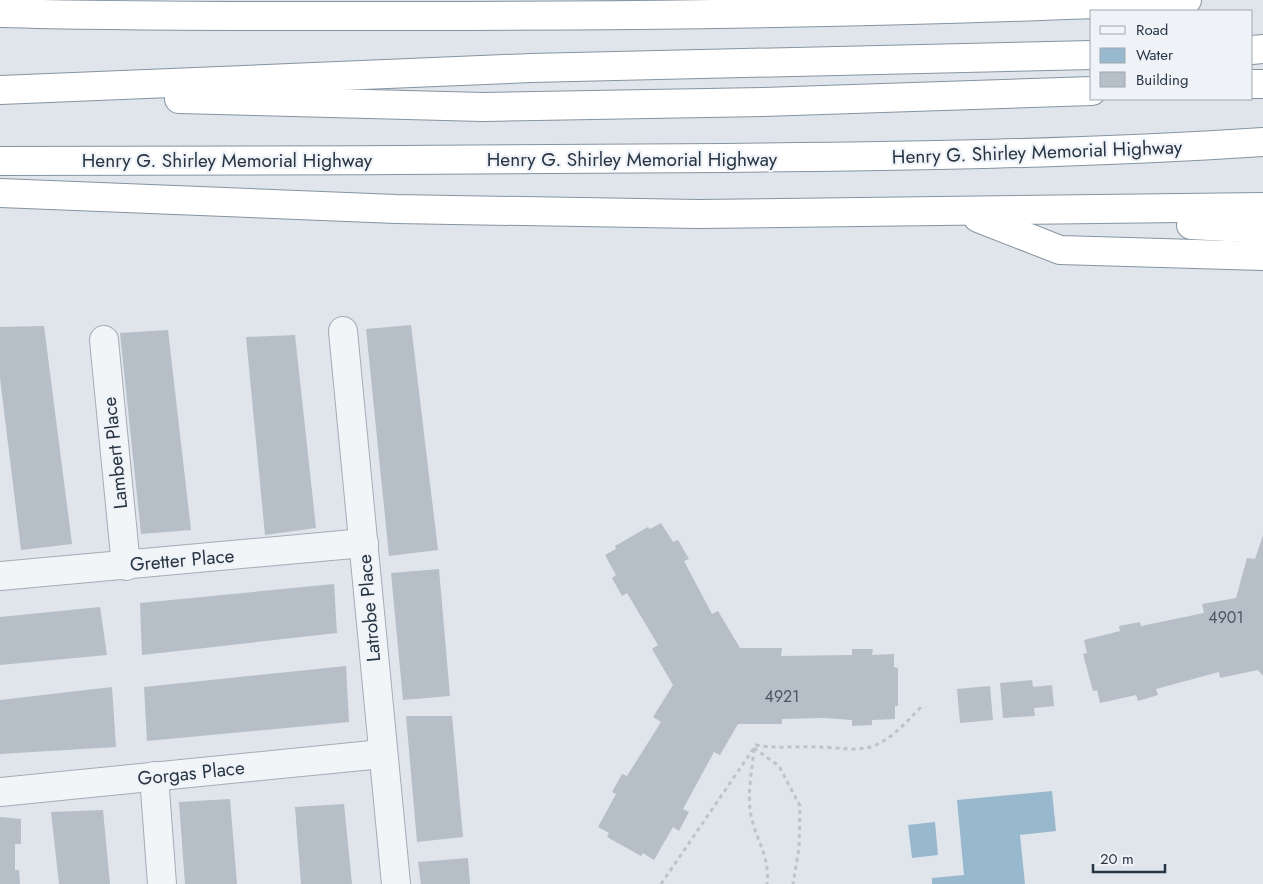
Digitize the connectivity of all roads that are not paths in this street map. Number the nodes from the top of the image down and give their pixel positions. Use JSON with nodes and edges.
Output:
{"nodes":[{"id":1,"x":144,"y":0,"type":"edge"},
{"id":2,"x":1187,"y":0,"type":"edge"},
{"id":3,"x":0,"y":13,"type":"edge"},
{"id":4,"x":97,"y":16,"type":"junction"},
{"id":5,"x":1090,"y":55,"type":"edge"},
{"id":6,"x":0,"y":91,"type":"edge"},
{"id":7,"x":1090,"y":91,"type":"edge"},
{"id":8,"x":1263,"y":142,"type":"edge"},
{"id":9,"x":0,"y":161,"type":"edge"},
{"id":10,"x":0,"y":193,"type":"edge"},
{"id":11,"x":1263,"y":207,"type":"edge"},
{"id":12,"x":965,"y":212,"type":"junction"},
{"id":13,"x":1263,"y":229,"type":"edge"},
{"id":14,"x":1263,"y":256,"type":"edge"},
{"id":15,"x":344,"y":331,"type":"dead end"},
{"id":16,"x":104,"y":340,"type":"dead end"},
{"id":17,"x":364,"y":543,"type":"junction"},
{"id":18,"x":126,"y":566,"type":"junction"},
{"id":19,"x":0,"y":576,"type":"edge"},
{"id":20,"x":382,"y":754,"type":"junction"},
{"id":21,"x":154,"y":776,"type":"junction"},
{"id":22,"x":0,"y":792,"type":"edge"},
{"id":23,"x":162,"y":884,"type":"edge"},
{"id":24,"x":396,"y":884,"type":"edge"}],
"edges":[{"from":1,"to":4,"type":"highway"},
{"from":2,"to":4,"type":"highway"},
{"from":3,"to":4,"type":"highway"},
{"from":5,"to":6,"type":"highway"},
{"from":6,"to":7,"type":"highway"},
{"from":8,"to":9,"type":"highway","name":"Henry G. Shirley Memorial Highway"},
{"from":10,"to":12,"type":"highway"},
{"from":11,"to":12,"type":"highway"},
{"from":12,"to":13,"type":"highway"},
{"from":12,"to":14,"type":"highway"},
{"from":15,"to":17,"type":"street","name":"Latrobe Place"},
{"from":16,"to":18,"type":"street","name":"Lambert Place"},
{"from":17,"to":18,"type":"street","name":"Gretter Place"},
{"from":17,"to":20,"type":"street","name":"Latrobe Place"},
{"from":18,"to":19,"type":"street","name":"Gretter Place"},
{"from":20,"to":21,"type":"street","name":"Gorgas Place"},
{"from":20,"to":24,"type":"street","name":"Latrobe Place"},
{"from":21,"to":22,"type":"street","name":"Gorgas Place"},
{"from":21,"to":23,"type":"street"}]}
